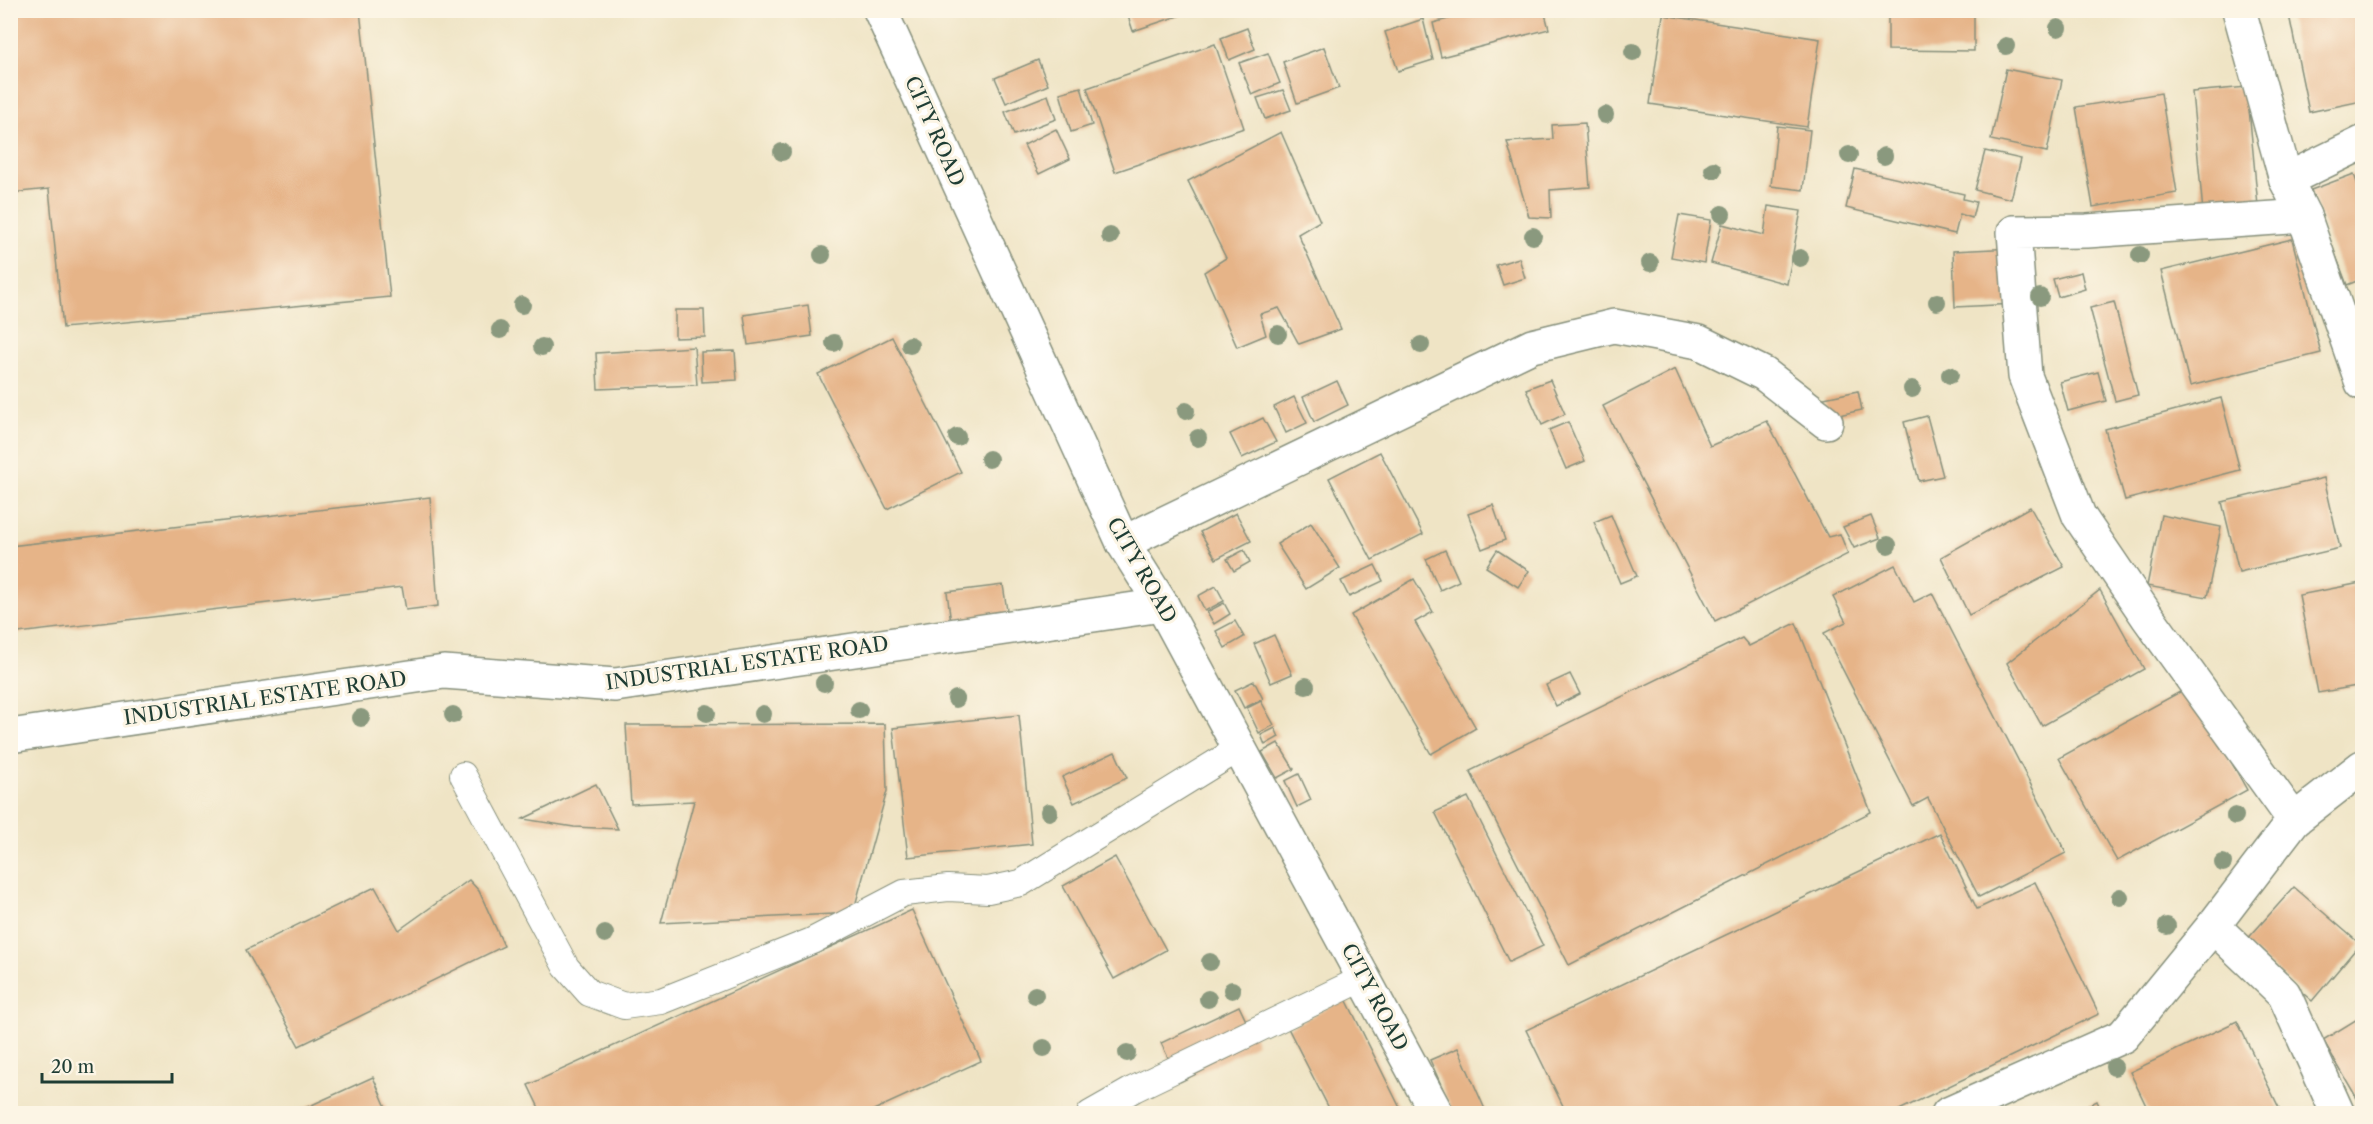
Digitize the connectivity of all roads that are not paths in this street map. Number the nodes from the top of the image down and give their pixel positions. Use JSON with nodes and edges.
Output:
{"nodes":[{"id":1,"x":880,"y":10,"type":"edge"},
{"id":2,"x":2239,"y":10,"type":"edge"},
{"id":3,"x":2362,"y":143,"type":"edge"},
{"id":4,"x":2286,"y":180,"type":"junction"},
{"id":5,"x":2304,"y":216,"type":"junction"},
{"id":6,"x":2362,"y":383,"type":"edge"},
{"id":7,"x":1826,"y":422,"type":"dead end"},
{"id":8,"x":1123,"y":543,"type":"junction"},
{"id":9,"x":1162,"y":605,"type":"junction"},
{"id":10,"x":10,"y":736,"type":"edge"},
{"id":11,"x":1240,"y":748,"type":"junction"},
{"id":12,"x":2362,"y":767,"type":"edge"},
{"id":13,"x":463,"y":775,"type":"dead end"},
{"id":14,"x":2294,"y":820,"type":"junction"},
{"id":15,"x":2213,"y":926,"type":"junction"},
{"id":16,"x":1364,"y":978,"type":"junction"},
{"id":17,"x":1090,"y":1113,"type":"edge"},
{"id":18,"x":1437,"y":1113,"type":"edge"},
{"id":19,"x":1948,"y":1113,"type":"edge"},
{"id":20,"x":2338,"y":1113,"type":"edge"}],
"edges":[{"from":1,"to":8,"type":"street","name":"CITY ROAD"},
{"from":2,"to":4,"type":"street"},
{"from":3,"to":4,"type":"street"},
{"from":4,"to":5,"type":"street"},
{"from":5,"to":6,"type":"street"},
{"from":5,"to":14,"type":"street"},
{"from":7,"to":8,"type":"street"},
{"from":8,"to":9,"type":"street","name":"CITY ROAD"},
{"from":9,"to":10,"type":"street","name":"INDUSTRIAL ESTATE ROAD"},
{"from":9,"to":11,"type":"street","name":"CITY ROAD"},
{"from":11,"to":13,"type":"lane"},
{"from":11,"to":16,"type":"street","name":"CITY ROAD"},
{"from":12,"to":14,"type":"street"},
{"from":14,"to":15,"type":"street"},
{"from":15,"to":19,"type":"street"},
{"from":15,"to":20,"type":"street"},
{"from":16,"to":17,"type":"lane"},
{"from":16,"to":18,"type":"street","name":"CITY ROAD"}]}
